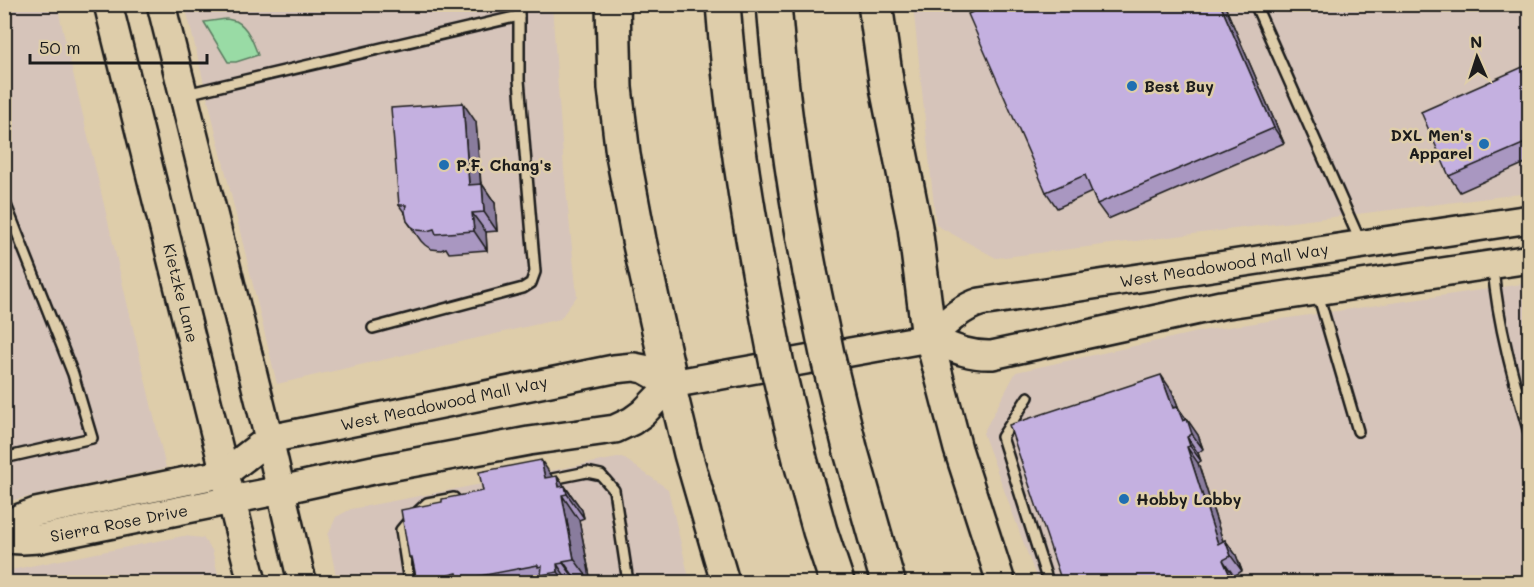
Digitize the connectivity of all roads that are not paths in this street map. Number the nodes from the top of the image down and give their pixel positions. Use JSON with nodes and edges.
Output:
{"nodes":[{"id":1,"x":108,"y":4,"type":"edge"},
{"id":2,"x":161,"y":4,"type":"edge"},
{"id":3,"x":519,"y":4,"type":"edge"},
{"id":4,"x":613,"y":4,"type":"edge"},
{"id":5,"x":723,"y":4,"type":"edge"},
{"id":6,"x":774,"y":4,"type":"edge"},
{"id":7,"x":875,"y":4,"type":"edge"},
{"id":8,"x":1255,"y":4,"type":"edge"},
{"id":9,"x":1527,"y":4,"type":"edge"},
{"id":10,"x":1530,"y":9,"type":"edge"},
{"id":11,"x":519,"y":16,"type":"junction"},
{"id":12,"x":184,"y":95,"type":"junction"},
{"id":13,"x":4,"y":200,"type":"edge"},
{"id":14,"x":1530,"y":219,"type":"edge"},
{"id":15,"x":1361,"y":244,"type":"junction"},
{"id":16,"x":1530,"y":260,"type":"edge"},
{"id":17,"x":1492,"y":265,"type":"junction"},
{"id":18,"x":1317,"y":291,"type":"junction"},
{"id":19,"x":373,"y":328,"type":"dead end"},
{"id":20,"x":929,"y":338,"type":"junction"},
{"id":21,"x":671,"y":384,"type":"junction"},
{"id":22,"x":1028,"y":397,"type":"dead end"},
{"id":23,"x":1358,"y":431,"type":"dead end"},
{"id":24,"x":1530,"y":436,"type":"edge"},
{"id":25,"x":269,"y":439,"type":"junction"},
{"id":26,"x":4,"y":458,"type":"edge"},
{"id":27,"x":225,"y":472,"type":"junction"},
{"id":28,"x":541,"y":481,"type":"edge"},
{"id":29,"x":281,"y":490,"type":"junction"},
{"id":30,"x":461,"y":497,"type":"edge"},
{"id":31,"x":232,"y":500,"type":"junction"},
{"id":32,"x":4,"y":528,"type":"edge"},
{"id":33,"x":4,"y":539,"type":"edge"},
{"id":34,"x":252,"y":582,"type":"edge"},
{"id":35,"x":302,"y":582,"type":"edge"},
{"id":36,"x":409,"y":582,"type":"edge"},
{"id":37,"x":628,"y":582,"type":"edge"},
{"id":38,"x":725,"y":582,"type":"edge"},
{"id":39,"x":837,"y":582,"type":"edge"},
{"id":40,"x":888,"y":582,"type":"edge"},
{"id":41,"x":1001,"y":582,"type":"edge"},
{"id":42,"x":1048,"y":582,"type":"edge"}],
"edges":[{"from":1,"to":27,"type":"main road","name":"Kietzke Lane"},
{"from":2,"to":12,"type":"main road"},
{"from":3,"to":11,"type":"lane"},
{"from":4,"to":21,"type":"highway"},
{"from":5,"to":39,"type":"highway","bridge":true},
{"from":6,"to":40,"type":"highway","bridge":true},
{"from":7,"to":20,"type":"highway"},
{"from":8,"to":15,"type":"lane"},
{"from":9,"to":10,"type":"lane"},
{"from":11,"to":12,"type":"lane"},
{"from":11,"to":19,"type":"lane"},
{"from":12,"to":25,"type":"main road"},
{"from":13,"to":26,"type":"lane"},
{"from":14,"to":15,"type":"main road","name":"West Meadowood Mall Way"},
{"from":15,"to":20,"type":"main road","name":"West Meadowood Mall Way"},
{"from":16,"to":17,"type":"main road"},
{"from":17,"to":18,"type":"main road"},
{"from":17,"to":24,"type":"lane"},
{"from":18,"to":20,"type":"main road"},
{"from":18,"to":23,"type":"lane"},
{"from":20,"to":21,"type":"main road"},
{"from":20,"to":41,"type":"main road"},
{"from":21,"to":25,"type":"main road","name":"West Meadowood Mall Way"},
{"from":21,"to":29,"type":"main road"},
{"from":21,"to":38,"type":"main road"},
{"from":22,"to":42,"type":"lane"},
{"from":25,"to":27,"type":"main road","name":"West Meadowood Mall Way"},
{"from":25,"to":29,"type":"main road"},
{"from":27,"to":31,"type":"main road","name":"Kietzke Lane"},
{"from":27,"to":32,"type":"main road","name":"Sierra Rose Drive"},
{"from":28,"to":37,"type":"lane"},
{"from":29,"to":31,"type":"main road"},
{"from":29,"to":35,"type":"main road"},
{"from":30,"to":36,"type":"lane"},
{"from":31,"to":33,"type":"main road","name":"Sierra Rose Drive"},
{"from":31,"to":34,"type":"main road","name":"Kietzke Lane"}]}
